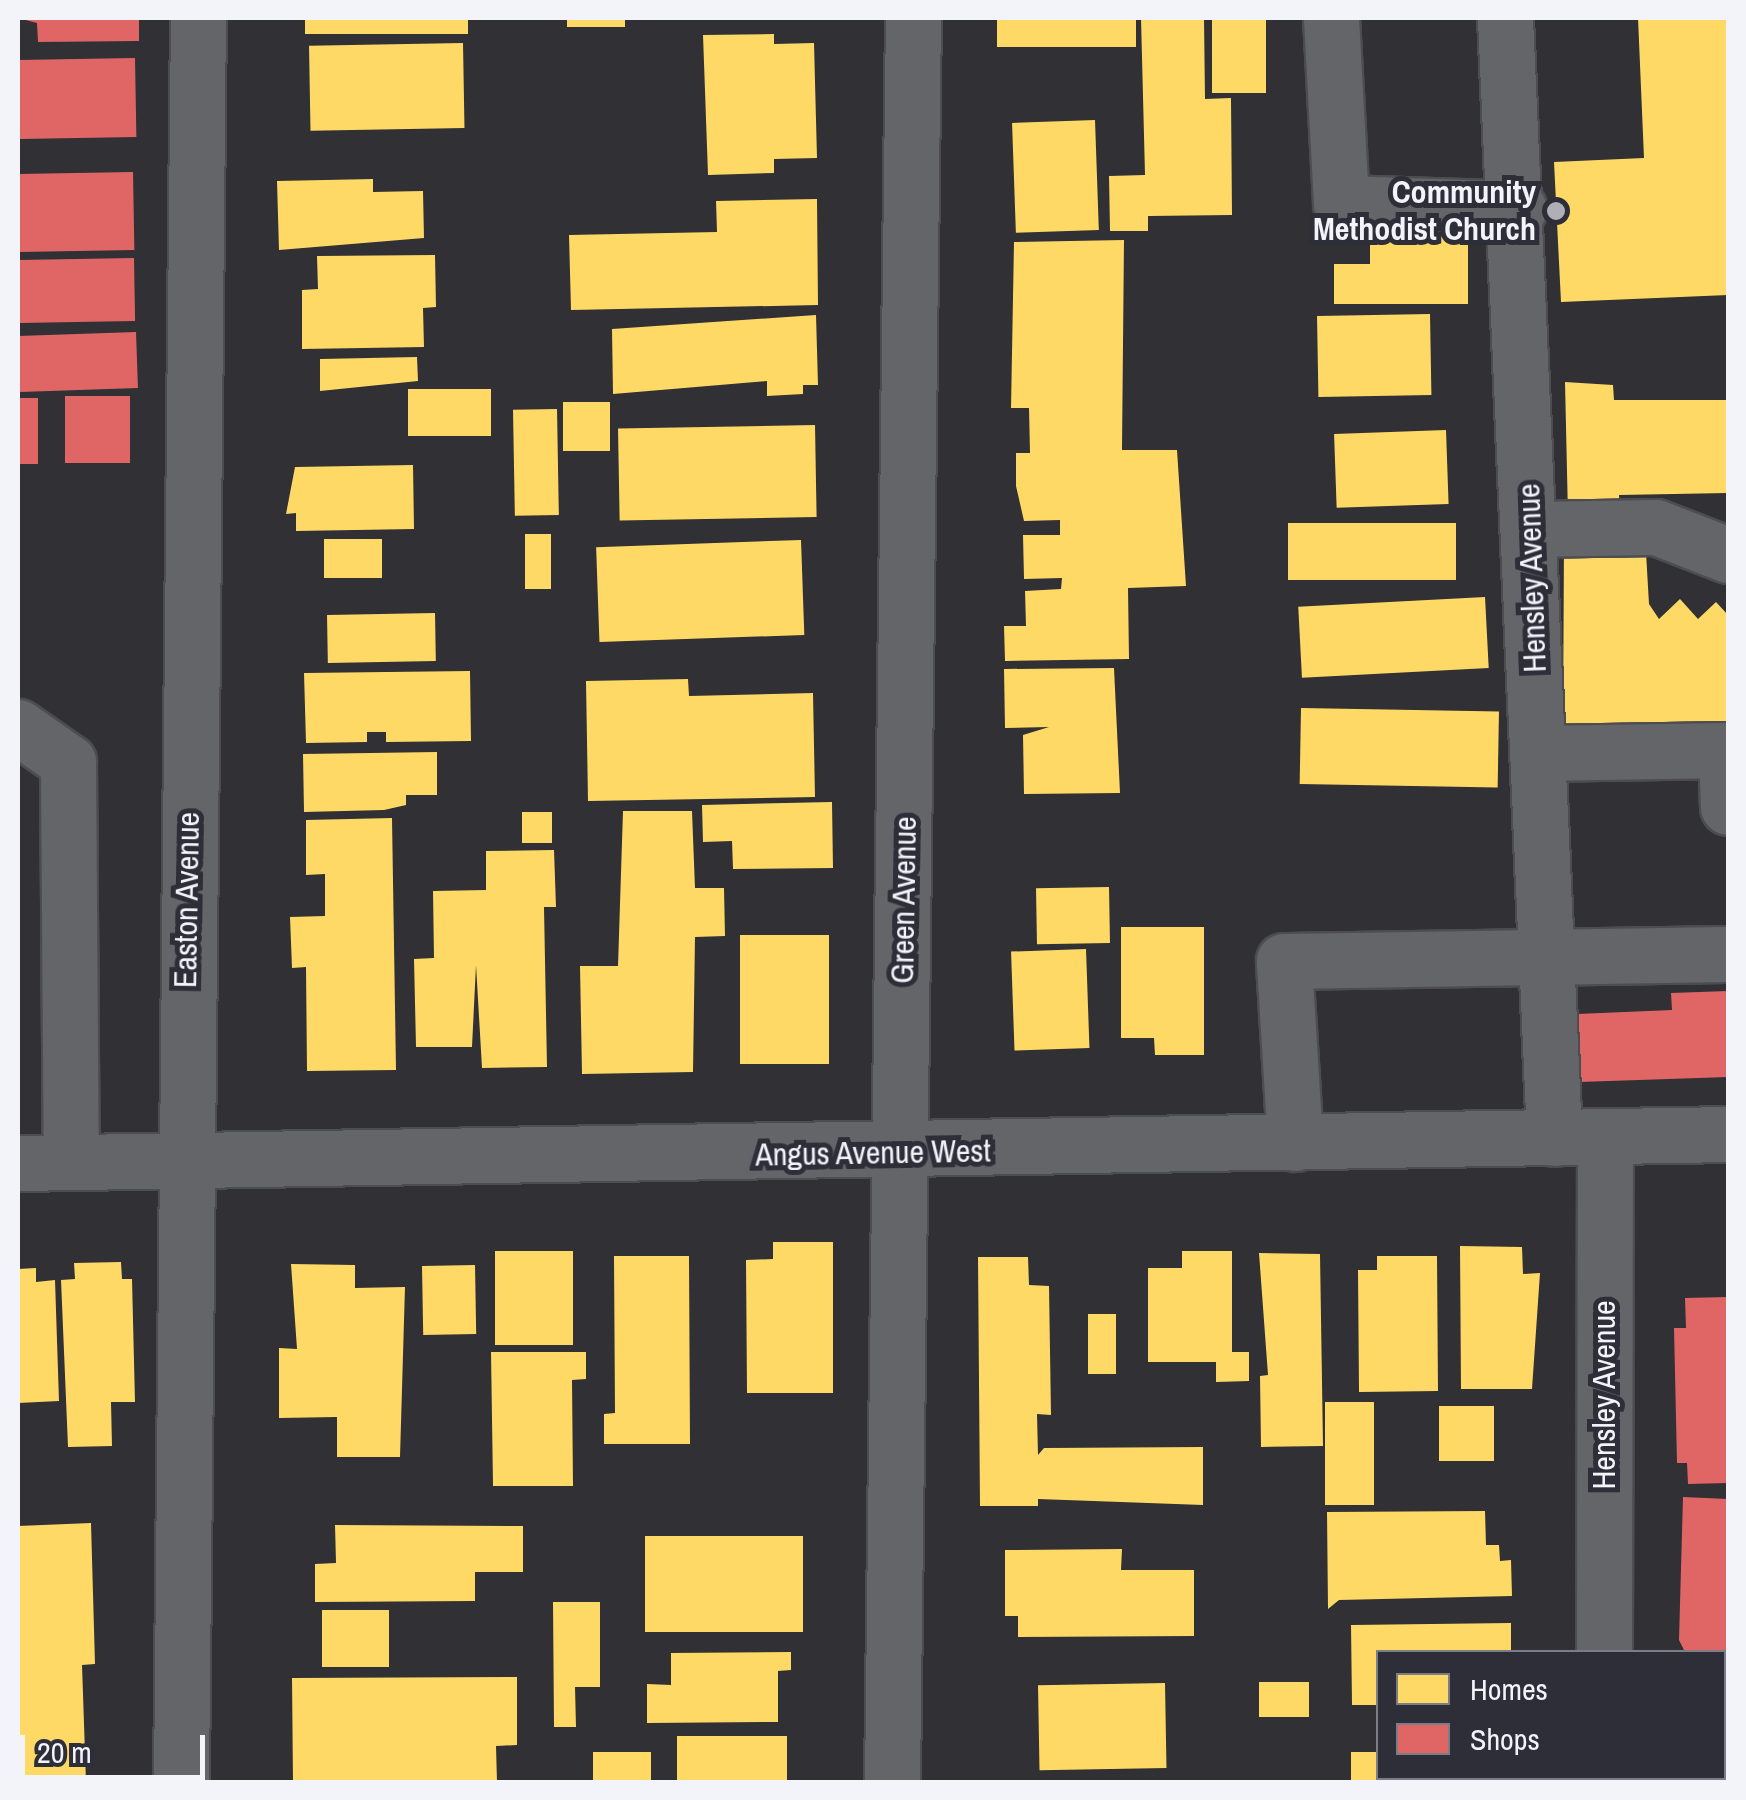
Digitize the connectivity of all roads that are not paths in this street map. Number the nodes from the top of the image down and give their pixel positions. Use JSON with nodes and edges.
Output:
{"nodes":[{"id":1,"x":198,"y":18,"type":"edge"},
{"id":2,"x":913,"y":18,"type":"edge"},
{"id":3,"x":1331,"y":18,"type":"edge"},
{"id":4,"x":1505,"y":18,"type":"edge"},
{"id":5,"x":1519,"y":209,"type":"junction"},
{"id":6,"x":1530,"y":529,"type":"junction"},
{"id":7,"x":1728,"y":554,"type":"edge"},
{"id":8,"x":18,"y":727,"type":"edge"},
{"id":9,"x":1539,"y":754,"type":"junction"},
{"id":10,"x":1728,"y":807,"type":"edge"},
{"id":11,"x":1728,"y":954,"type":"edge"},
{"id":12,"x":1552,"y":955,"type":"junction"},
{"id":13,"x":1728,"y":1134,"type":"edge"},
{"id":14,"x":1579,"y":1137,"type":"junction"},
{"id":15,"x":1294,"y":1143,"type":"junction"},
{"id":16,"x":901,"y":1153,"type":"junction"},
{"id":17,"x":184,"y":1160,"type":"junction"},
{"id":18,"x":72,"y":1162,"type":"junction"},
{"id":19,"x":18,"y":1163,"type":"edge"},
{"id":20,"x":1604,"y":1650,"type":"edge"},
{"id":21,"x":181,"y":1782,"type":"edge"},
{"id":22,"x":892,"y":1782,"type":"edge"}],
"edges":[{"from":1,"to":17,"type":"street","name":"Easton Avenue"},
{"from":2,"to":16,"type":"street","name":"Green Avenue"},
{"from":3,"to":5,"type":"street"},
{"from":4,"to":5,"type":"street","name":"Hensley Avenue"},
{"from":5,"to":6,"type":"street","name":"Hensley Avenue"},
{"from":6,"to":7,"type":"street"},
{"from":6,"to":9,"type":"street","name":"Hensley Avenue"},
{"from":8,"to":18,"type":"street"},
{"from":9,"to":10,"type":"street"},
{"from":9,"to":12,"type":"street","name":"Hensley Avenue"},
{"from":11,"to":12,"type":"street"},
{"from":12,"to":14,"type":"street","name":"Hensley Avenue"},
{"from":12,"to":15,"type":"street"},
{"from":13,"to":14,"type":"street","name":"Angus Avenue West"},
{"from":14,"to":15,"type":"street","name":"Angus Avenue West"},
{"from":14,"to":20,"type":"street","name":"Hensley Avenue"},
{"from":15,"to":16,"type":"street","name":"Angus Avenue West"},
{"from":16,"to":17,"type":"street","name":"Angus Avenue West"},
{"from":16,"to":22,"type":"street","name":"Green Avenue"},
{"from":17,"to":18,"type":"street","name":"Angus Avenue West"},
{"from":17,"to":21,"type":"street","name":"Easton Avenue"},
{"from":18,"to":19,"type":"street","name":"Angus Avenue West"}]}
